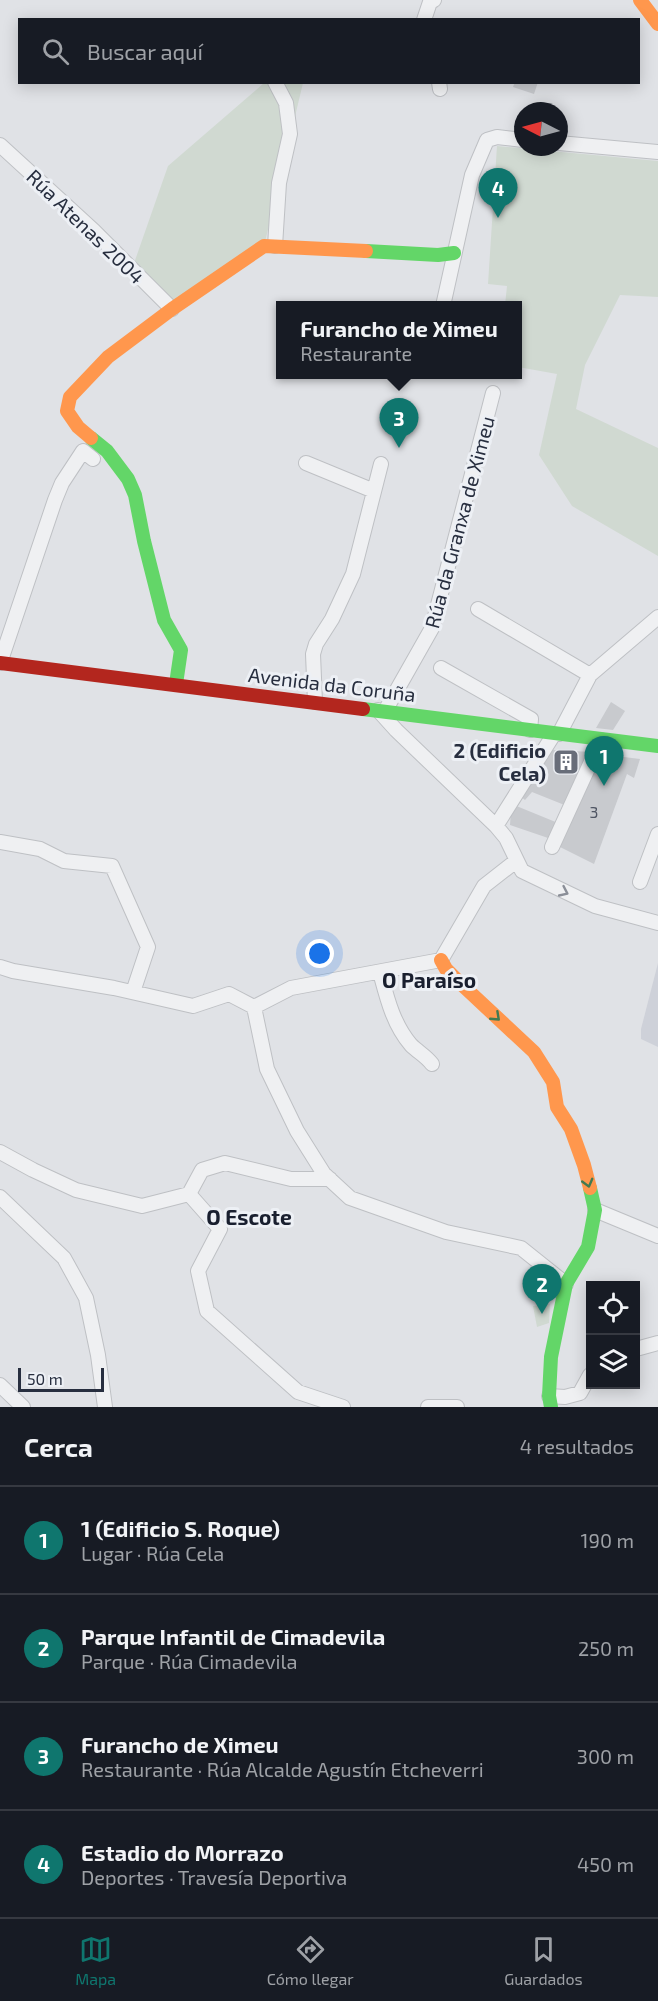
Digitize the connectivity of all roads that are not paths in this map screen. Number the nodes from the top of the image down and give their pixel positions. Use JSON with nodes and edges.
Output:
{"nodes":[{"id":1,"x":434,"y":0,"type":"edge"},
{"id":2,"x":640,"y":0,"type":"edge"},
{"id":3,"x":425,"y":18,"type":"edge"},
{"id":4,"x":658,"y":24,"type":"edge"},
{"id":5,"x":276,"y":84,"type":"edge"},
{"id":6,"x":514,"y":139,"type":"edge"},
{"id":7,"x":568,"y":144,"type":"edge"},
{"id":8,"x":0,"y":145,"type":"edge"},
{"id":9,"x":658,"y":152,"type":"edge"},
{"id":10,"x":275,"y":246,"type":"junction"},
{"id":11,"x":454,"y":253,"type":"junction"},
{"id":12,"x":444,"y":301,"type":"edge"},
{"id":13,"x":172,"y":309,"type":"junction"},
{"id":14,"x":493,"y":393,"type":"dead end"},
{"id":15,"x":93,"y":459,"type":"dead end"},
{"id":16,"x":306,"y":463,"type":"dead end"},
{"id":17,"x":381,"y":464,"type":"dead end"},
{"id":18,"x":374,"y":490,"type":"junction"},
{"id":19,"x":478,"y":609,"type":"dead end"},
{"id":20,"x":658,"y":617,"type":"edge"},
{"id":21,"x":0,"y":663,"type":"edge"},
{"id":22,"x":441,"y":668,"type":"dead end"},
{"id":23,"x":590,"y":675,"type":"junction"},
{"id":24,"x":176,"y":684,"type":"junction"},
{"id":25,"x":315,"y":702,"type":"junction"},
{"id":26,"x":381,"y":710,"type":"junction"},
{"id":27,"x":530,"y":730,"type":"junction"},
{"id":28,"x":556,"y":734,"type":"junction"},
{"id":29,"x":601,"y":740,"type":"junction"},
{"id":30,"x":658,"y":746,"type":"edge"},
{"id":31,"x":496,"y":826,"type":"junction"},
{"id":32,"x":658,"y":834,"type":"edge"},
{"id":33,"x":0,"y":843,"type":"edge"},
{"id":34,"x":552,"y":847,"type":"dead end"},
{"id":35,"x":516,"y":861,"type":"junction"},
{"id":36,"x":640,"y":882,"type":"dead end"},
{"id":37,"x":658,"y":923,"type":"edge"},
{"id":38,"x":441,"y":960,"type":"junction"},
{"id":39,"x":0,"y":967,"type":"edge"},
{"id":40,"x":380,"y":972,"type":"junction"},
{"id":41,"x":133,"y":992,"type":"junction"},
{"id":42,"x":254,"y":1007,"type":"junction"},
{"id":43,"x":432,"y":1064,"type":"dead end"},
{"id":44,"x":0,"y":1152,"type":"edge"},
{"id":45,"x":330,"y":1179,"type":"junction"},
{"id":46,"x":189,"y":1194,"type":"junction"},
{"id":47,"x":0,"y":1197,"type":"edge"},
{"id":48,"x":595,"y":1209,"type":"junction"},
{"id":49,"x":658,"y":1236,"type":"edge"},
{"id":50,"x":566,"y":1284,"type":"junction"},
{"id":51,"x":658,"y":1343,"type":"edge"},
{"id":52,"x":640,"y":1348,"type":"edge"},
{"id":53,"x":586,"y":1382,"type":"edge"},
{"id":54,"x":0,"y":1385,"type":"edge"},
{"id":55,"x":550,"y":1401,"type":"edge"},
{"id":56,"x":23,"y":1407,"type":"edge"},
{"id":57,"x":105,"y":1407,"type":"edge"},
{"id":58,"x":343,"y":1407,"type":"edge"},
{"id":59,"x":428,"y":1407,"type":"edge"},
{"id":60,"x":457,"y":1407,"type":"edge"}],
"edges":[{"from":1,"to":3,"type":"street"},
{"from":2,"to":4,"type":"street"},
{"from":5,"to":10,"type":"street"},
{"from":6,"to":11,"type":"street"},
{"from":7,"to":9,"type":"street"},
{"from":8,"to":13,"type":"street","name":"Rúa Atenas 2004"},
{"from":10,"to":11,"type":"street"},
{"from":10,"to":13,"type":"street"},
{"from":11,"to":12,"type":"street"},
{"from":13,"to":24,"type":"street"},
{"from":14,"to":26,"type":"street","name":"Rúa da Granxa de Ximeu"},
{"from":15,"to":21,"type":"street"},
{"from":16,"to":18,"type":"street"},
{"from":17,"to":18,"type":"street"},
{"from":18,"to":25,"type":"street"},
{"from":19,"to":23,"type":"street"},
{"from":20,"to":23,"type":"street"},
{"from":21,"to":24,"type":"street","name":"Avenida da Coruña"},
{"from":22,"to":27,"type":"street"},
{"from":23,"to":28,"type":"street"},
{"from":24,"to":25,"type":"street","name":"Avenida da Coruña"},
{"from":25,"to":26,"type":"street","name":"Avenida da Coruña"},
{"from":26,"to":27,"type":"street","name":"Avenida da Coruña"},
{"from":26,"to":31,"type":"street"},
{"from":27,"to":28,"type":"street","name":"Avenida da Coruña"},
{"from":28,"to":29,"type":"street","name":"Avenida da Coruña"},
{"from":28,"to":31,"type":"street"},
{"from":29,"to":30,"type":"street","name":"Avenida da Coruña"},
{"from":29,"to":34,"type":"street"},
{"from":31,"to":35,"type":"street"},
{"from":32,"to":36,"type":"street"},
{"from":33,"to":41,"type":"street"},
{"from":35,"to":37,"type":"street","one_way":true},
{"from":35,"to":38,"type":"street"},
{"from":38,"to":40,"type":"street"},
{"from":38,"to":48,"type":"street","one_way":true},
{"from":39,"to":41,"type":"street"},
{"from":40,"to":42,"type":"street"},
{"from":40,"to":43,"type":"street"},
{"from":41,"to":42,"type":"street"},
{"from":42,"to":45,"type":"street"},
{"from":44,"to":46,"type":"street"},
{"from":45,"to":46,"type":"street"},
{"from":45,"to":50,"type":"street"},
{"from":46,"to":58,"type":"street"},
{"from":47,"to":57,"type":"street"},
{"from":48,"to":49,"type":"street"},
{"from":48,"to":50,"type":"street"},
{"from":50,"to":55,"type":"street"},
{"from":51,"to":52,"type":"street"},
{"from":53,"to":55,"type":"street"},
{"from":54,"to":56,"type":"street"},
{"from":59,"to":60,"type":"street"}]}
